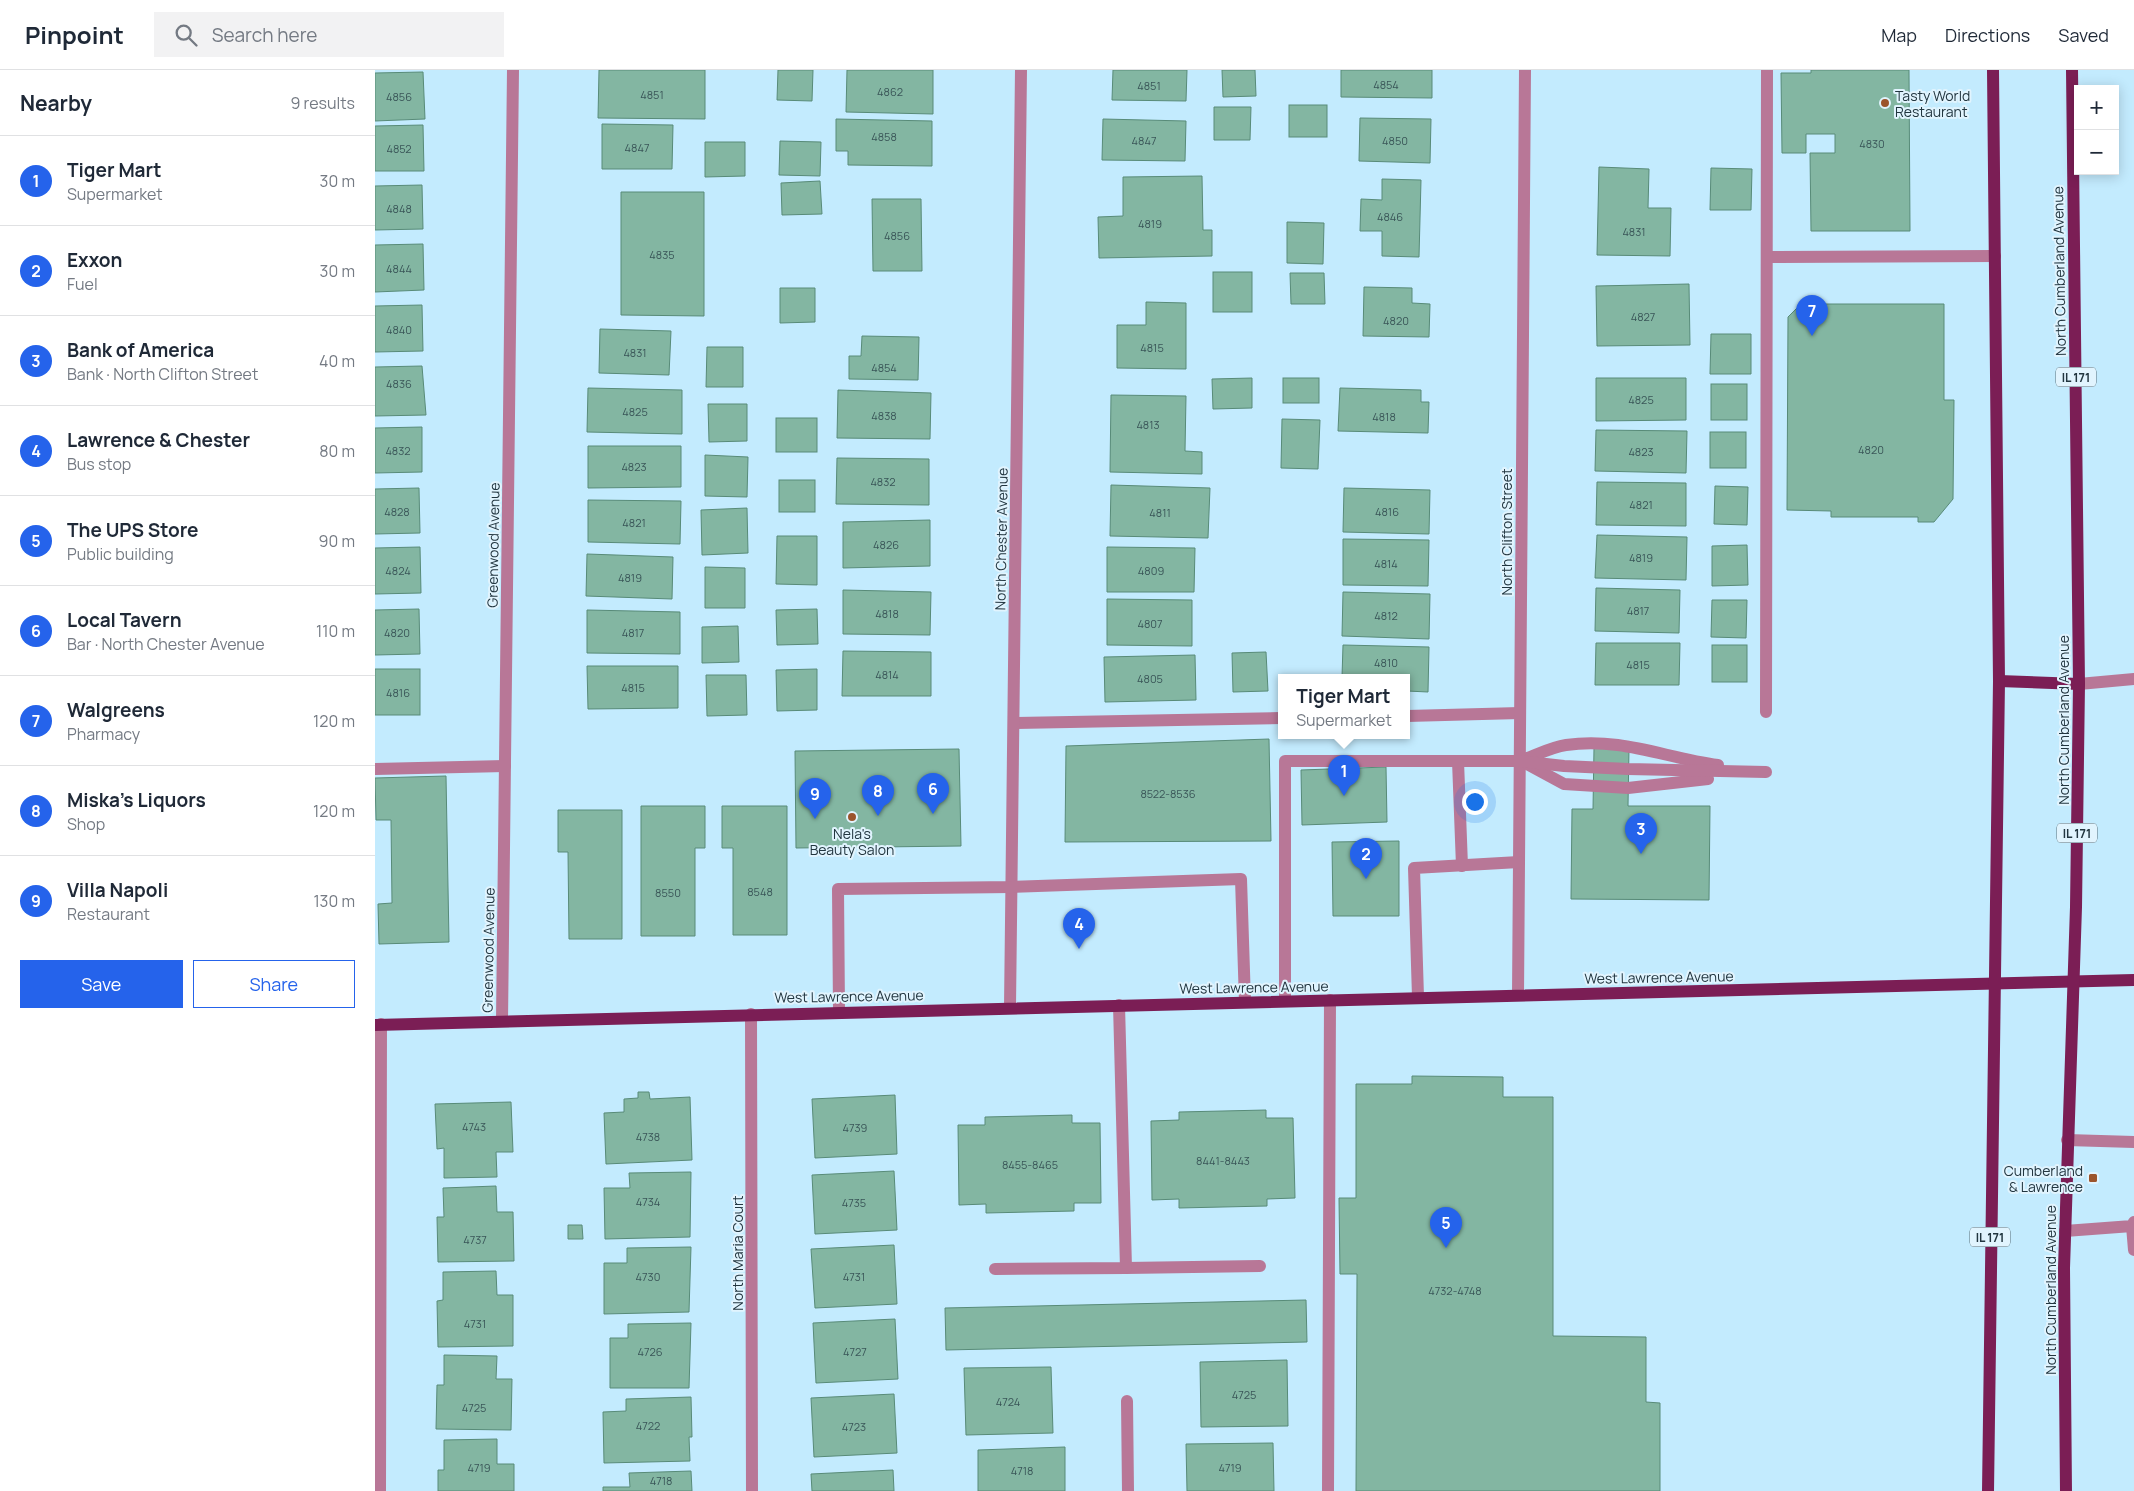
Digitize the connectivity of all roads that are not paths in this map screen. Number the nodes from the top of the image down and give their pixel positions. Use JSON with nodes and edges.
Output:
{"nodes":[{"id":1,"x":513,"y":70,"type":"edge"},
{"id":2,"x":1021,"y":70,"type":"edge"},
{"id":3,"x":1525,"y":70,"type":"edge"},
{"id":4,"x":1767,"y":70,"type":"edge"},
{"id":5,"x":1993,"y":70,"type":"edge"},
{"id":6,"x":2072,"y":70,"type":"edge"},
{"id":7,"x":1995,"y":256,"type":"junction"},
{"id":8,"x":1767,"y":257,"type":"junction"},
{"id":9,"x":2134,"y":680,"type":"edge"},
{"id":10,"x":1999,"y":681,"type":"junction"},
{"id":11,"x":2079,"y":684,"type":"junction"},
{"id":12,"x":1765,"y":712,"type":"dead end"},
{"id":13,"x":1520,"y":713,"type":"junction"},
{"id":14,"x":1410,"y":716,"type":"edge"},
{"id":15,"x":1278,"y":718,"type":"edge"},
{"id":16,"x":1013,"y":723,"type":"junction"},
{"id":17,"x":1458,"y":761,"type":"junction"},
{"id":18,"x":1520,"y":761,"type":"junction"},
{"id":19,"x":505,"y":766,"type":"junction"},
{"id":20,"x":375,"y":768,"type":"edge"},
{"id":21,"x":1766,"y":772,"type":"junction"},
{"id":22,"x":1519,"y":862,"type":"junction"},
{"id":23,"x":1462,"y":866,"type":"junction"},
{"id":24,"x":1012,"y":887,"type":"junction"},
{"id":25,"x":2134,"y":980,"type":"edge"},
{"id":26,"x":2072,"y":982,"type":"junction"},
{"id":27,"x":1996,"y":984,"type":"junction"},
{"id":28,"x":1518,"y":995,"type":"junction"},
{"id":29,"x":1417,"y":997,"type":"junction"},
{"id":30,"x":1330,"y":1000,"type":"junction"},
{"id":31,"x":1285,"y":1001,"type":"junction"},
{"id":32,"x":1245,"y":1002,"type":"junction"},
{"id":33,"x":1119,"y":1005,"type":"junction"},
{"id":34,"x":1010,"y":1007,"type":"junction"},
{"id":35,"x":839,"y":1012,"type":"junction"},
{"id":36,"x":751,"y":1014,"type":"junction"},
{"id":37,"x":502,"y":1021,"type":"junction"},
{"id":38,"x":378,"y":1024,"type":"edge"},
{"id":39,"x":2067,"y":1140,"type":"junction"},
{"id":40,"x":2134,"y":1142,"type":"edge"},
{"id":41,"x":2133,"y":1224,"type":"edge"},
{"id":42,"x":2065,"y":1231,"type":"junction"},
{"id":43,"x":2134,"y":1250,"type":"edge"},
{"id":44,"x":1260,"y":1266,"type":"dead end"},
{"id":45,"x":1126,"y":1268,"type":"junction"},
{"id":46,"x":995,"y":1270,"type":"dead end"},
{"id":47,"x":1127,"y":1401,"type":"dead end"},
{"id":48,"x":380,"y":1491,"type":"edge"},
{"id":49,"x":752,"y":1491,"type":"edge"},
{"id":50,"x":1128,"y":1491,"type":"edge"},
{"id":51,"x":1328,"y":1491,"type":"edge"},
{"id":52,"x":1988,"y":1491,"type":"edge"},
{"id":53,"x":2066,"y":1491,"type":"edge"}],
"edges":[{"from":1,"to":19,"type":"street","name":"Greenwood Avenue"},
{"from":2,"to":16,"type":"street","name":"North Chester Avenue"},
{"from":3,"to":13,"type":"street","name":"North Clifton Street"},
{"from":4,"to":8,"type":"street"},
{"from":5,"to":7,"type":"main road","number":"IL 171"},
{"from":6,"to":11,"type":"main road","name":"North Cumberland Avenue","number":"IL 171"},
{"from":7,"to":8,"type":"street"},
{"from":7,"to":10,"type":"main road","number":"IL 171"},
{"from":8,"to":12,"type":"street"},
{"from":9,"to":11,"type":"street"},
{"from":10,"to":11,"type":"main road"},
{"from":10,"to":27,"type":"main road","number":"IL 171"},
{"from":11,"to":26,"type":"main road","name":"North Cumberland Avenue","number":"IL 171"},
{"from":13,"to":14,"type":"street"},
{"from":13,"to":18,"type":"street","name":"North Clifton Street"},
{"from":15,"to":16,"type":"street"},
{"from":16,"to":24,"type":"street","name":"North Chester Avenue"},
{"from":17,"to":18,"type":"street"},
{"from":17,"to":23,"type":"street"},
{"from":17,"to":31,"type":"street"},
{"from":18,"to":21,"type":"street"},
{"from":18,"to":21,"type":"street"},
{"from":18,"to":21,"type":"street"},
{"from":18,"to":22,"type":"street","name":"North Clifton Street"},
{"from":19,"to":20,"type":"street"},
{"from":19,"to":37,"type":"street","name":"Greenwood Avenue"},
{"from":22,"to":23,"type":"street"},
{"from":22,"to":28,"type":"street","name":"North Clifton Street"},
{"from":23,"to":29,"type":"street"},
{"from":24,"to":32,"type":"street"},
{"from":24,"to":34,"type":"street","name":"North Chester Avenue"},
{"from":24,"to":35,"type":"street"},
{"from":25,"to":26,"type":"main road","name":"West Lawrence Avenue"},
{"from":26,"to":27,"type":"main road","name":"West Lawrence Avenue"},
{"from":26,"to":39,"type":"main road","name":"North Cumberland Avenue","number":"IL 171"},
{"from":27,"to":28,"type":"main road","name":"West Lawrence Avenue"},
{"from":27,"to":52,"type":"main road","number":"IL 171"},
{"from":28,"to":29,"type":"main road","name":"West Lawrence Avenue"},
{"from":29,"to":30,"type":"main road","name":"West Lawrence Avenue"},
{"from":30,"to":31,"type":"main road","name":"West Lawrence Avenue"},
{"from":30,"to":51,"type":"street"},
{"from":31,"to":32,"type":"main road","name":"West Lawrence Avenue"},
{"from":32,"to":33,"type":"main road","name":"West Lawrence Avenue"},
{"from":33,"to":34,"type":"main road","name":"West Lawrence Avenue"},
{"from":33,"to":45,"type":"street"},
{"from":34,"to":35,"type":"main road","name":"West Lawrence Avenue"},
{"from":35,"to":36,"type":"main road","name":"West Lawrence Avenue"},
{"from":36,"to":37,"type":"main road","name":"West Lawrence Avenue"},
{"from":36,"to":49,"type":"street","name":"North Maria Court"},
{"from":37,"to":38,"type":"main road","name":"West Lawrence Avenue"},
{"from":38,"to":48,"type":"street"},
{"from":39,"to":40,"type":"street"},
{"from":39,"to":42,"type":"main road","name":"North Cumberland Avenue","number":"IL 171"},
{"from":41,"to":42,"type":"street"},
{"from":41,"to":43,"type":"street"},
{"from":42,"to":53,"type":"main road","name":"North Cumberland Avenue","number":"IL 171"},
{"from":44,"to":45,"type":"street"},
{"from":45,"to":46,"type":"street"},
{"from":47,"to":50,"type":"street"}]}
